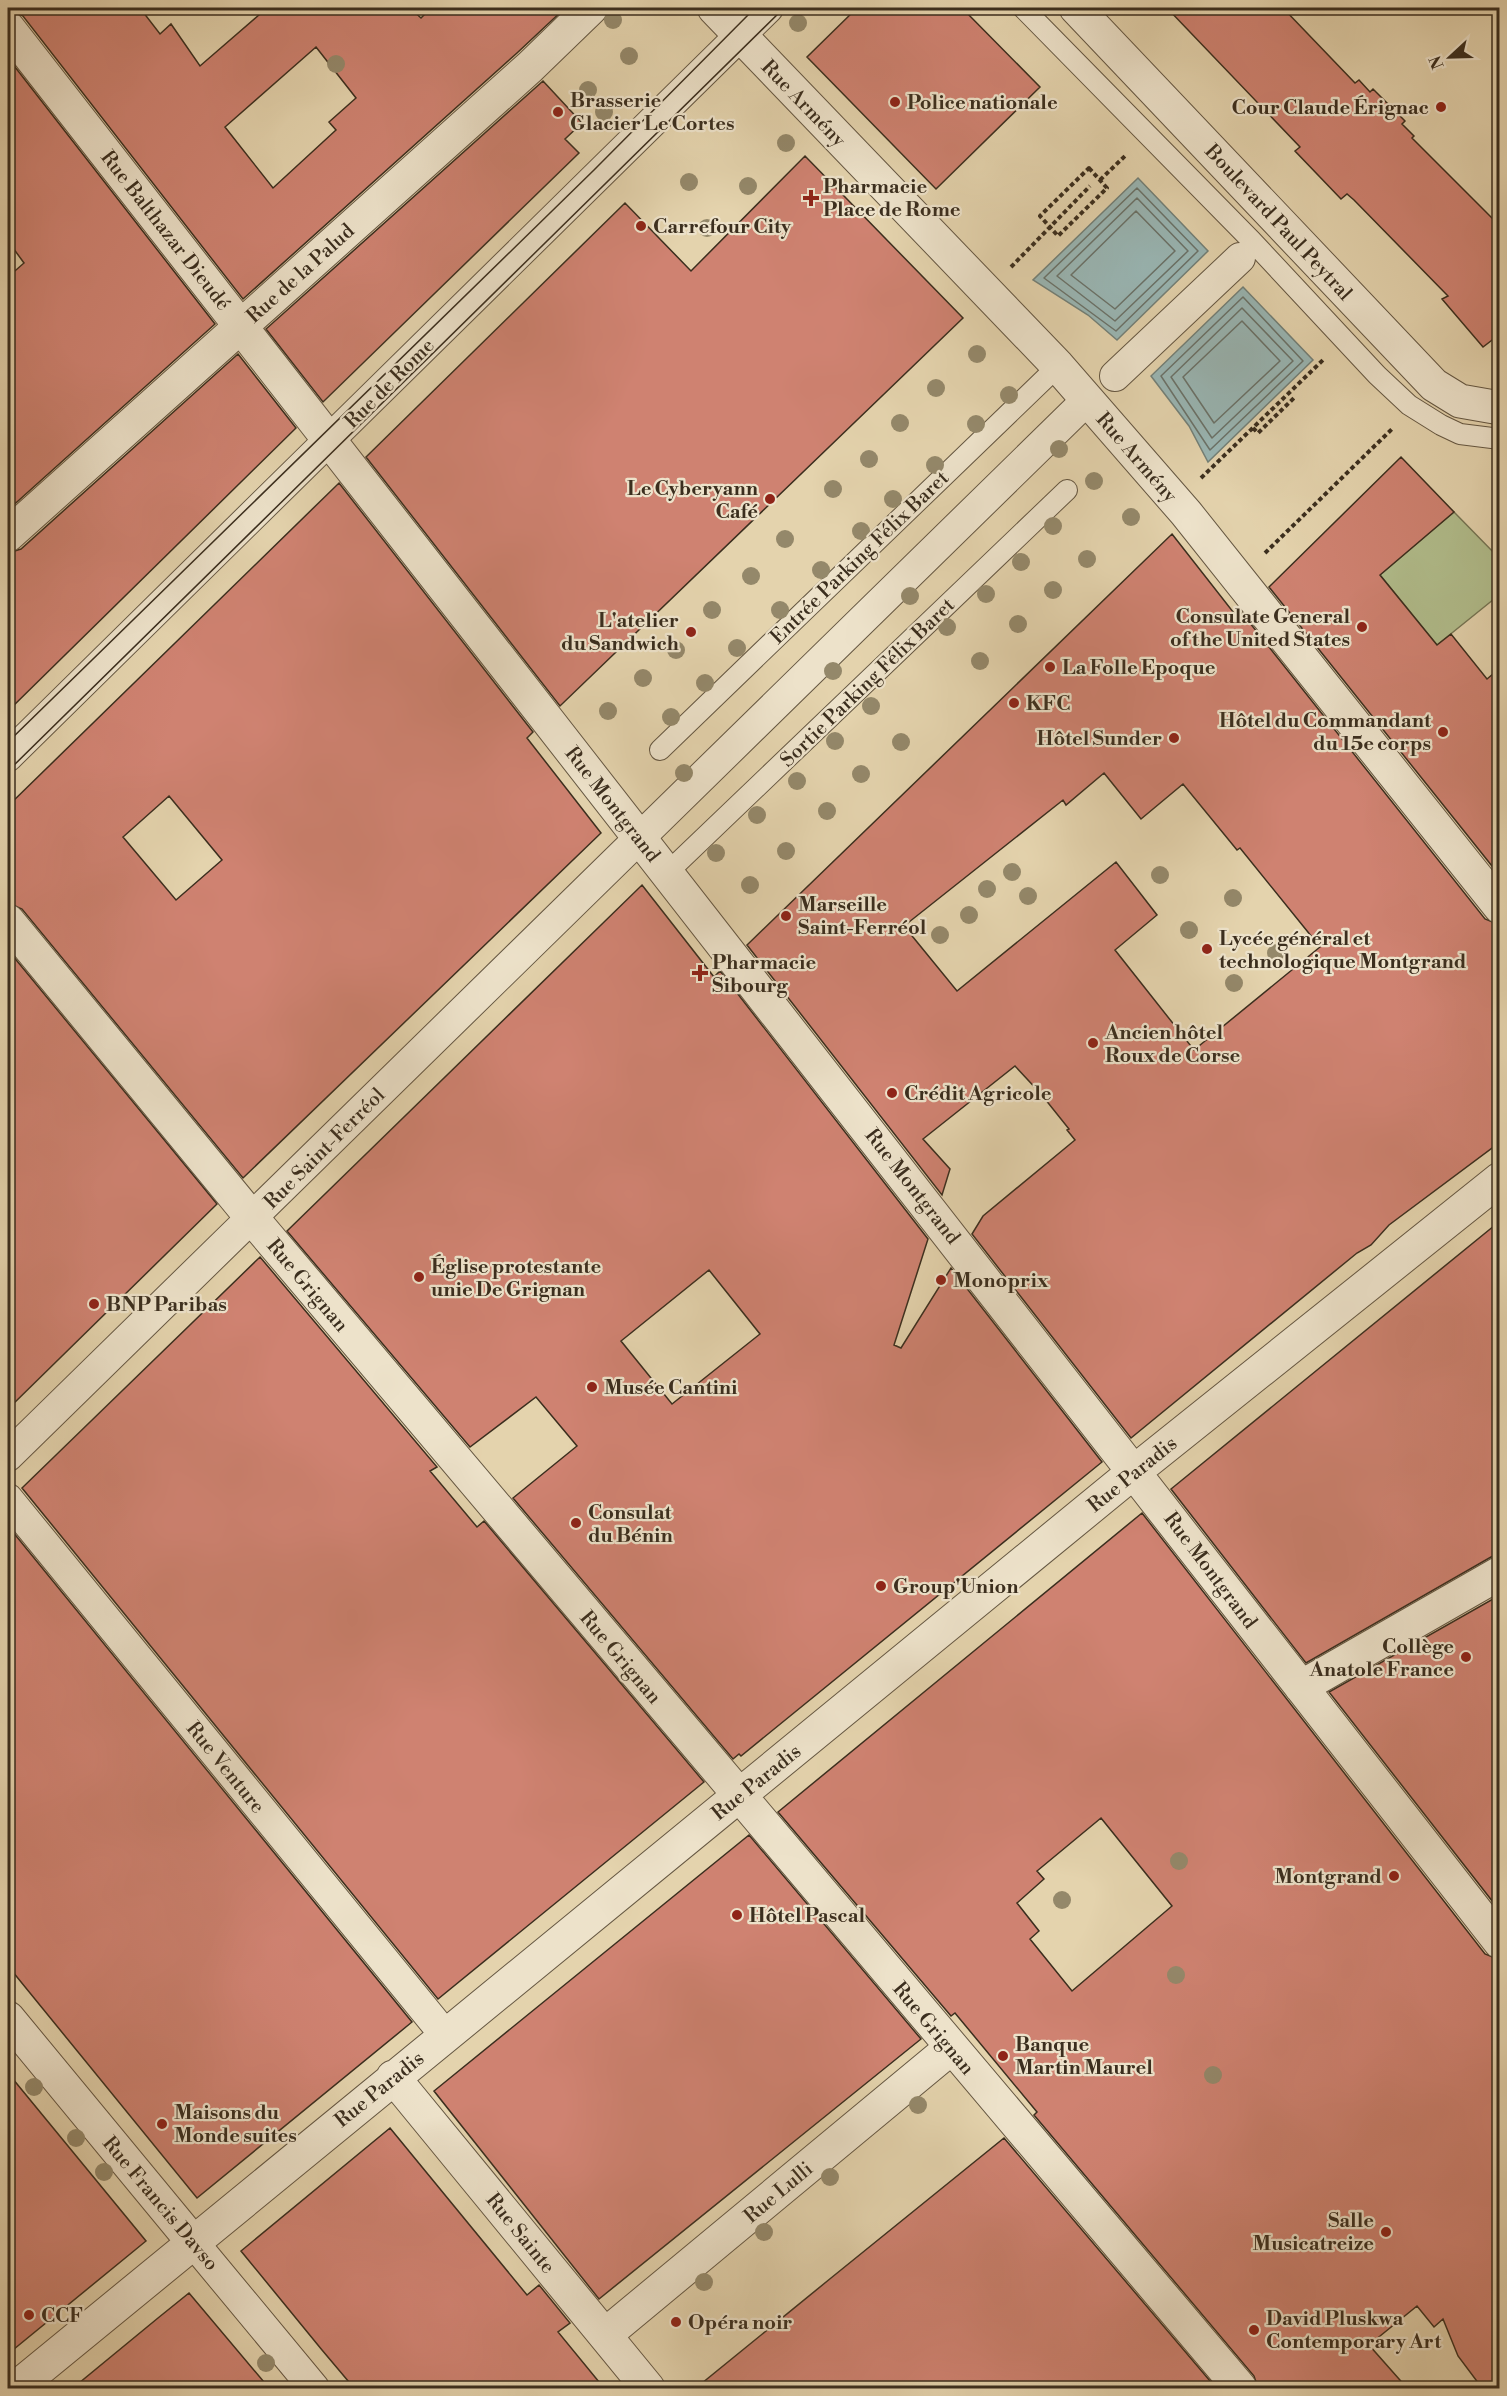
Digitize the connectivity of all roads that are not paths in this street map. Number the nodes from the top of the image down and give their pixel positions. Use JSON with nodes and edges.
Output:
{"nodes":[{"id":1,"x":591,"y":8,"type":"edge"},
{"id":2,"x":714,"y":8,"type":"edge"},
{"id":3,"x":768,"y":8,"type":"edge"},
{"id":4,"x":1023,"y":8,"type":"edge"},
{"id":5,"x":1076,"y":8,"type":"edge"},
{"id":6,"x":8,"y":27,"type":"edge"},
{"id":7,"x":740,"y":36,"type":"junction"},
{"id":8,"x":1240,"y":258,"type":"dead end"},
{"id":9,"x":241,"y":326,"type":"junction"},
{"id":10,"x":1058,"y":366,"type":"junction"},
{"id":11,"x":1115,"y":376,"type":"dead end"},
{"id":12,"x":1087,"y":400,"type":"junction"},
{"id":13,"x":1496,"y":404,"type":"edge"},
{"id":14,"x":327,"y":436,"type":"junction"},
{"id":15,"x":1500,"y":439,"type":"edge"},
{"id":16,"x":1066,"y":490,"type":"dead end"},
{"id":17,"x":8,"y":535,"type":"edge"},
{"id":18,"x":660,"y":750,"type":"dead end"},
{"id":19,"x":8,"y":756,"type":"edge"},
{"id":20,"x":639,"y":838,"type":"junction"},
{"id":21,"x":667,"y":873,"type":"junction"},
{"id":22,"x":1500,"y":907,"type":"edge"},
{"id":23,"x":8,"y":921,"type":"edge"},
{"id":24,"x":1500,"y":1179,"type":"edge"},
{"id":25,"x":252,"y":1218,"type":"junction"},
{"id":26,"x":8,"y":1456,"type":"edge"},
{"id":27,"x":1136,"y":1471,"type":"junction"},
{"id":28,"x":8,"y":1499,"type":"edge"},
{"id":29,"x":1500,"y":1573,"type":"edge"},
{"id":30,"x":1301,"y":1687,"type":"junction"},
{"id":31,"x":738,"y":1797,"type":"junction"},
{"id":32,"x":1500,"y":1942,"type":"edge"},
{"id":33,"x":13,"y":2034,"type":"edge"},
{"id":34,"x":445,"y":2035,"type":"junction"},
{"id":35,"x":951,"y":2048,"type":"junction"},
{"id":36,"x":393,"y":2078,"type":"junction"},
{"id":37,"x":193,"y":2242,"type":"junction"},
{"id":38,"x":605,"y":2335,"type":"junction"},
{"id":39,"x":16,"y":2388,"type":"edge"},
{"id":40,"x":314,"y":2388,"type":"edge"},
{"id":41,"x":648,"y":2388,"type":"edge"},
{"id":42,"x":1240,"y":2388,"type":"edge"}],
"edges":[{"from":1,"to":9,"type":"street","name":"Rue de la Palud"},
{"from":2,"to":7,"type":"street","name":"Rue Armény"},
{"from":3,"to":7,"type":"street","name":"Rue de Rome"},
{"from":4,"to":15,"type":"lane"},
{"from":5,"to":13,"type":"street","name":"Boulevard Paul Peytral"},
{"from":6,"to":9,"type":"street","name":"Rue Balthazar Dieudé"},
{"from":7,"to":10,"type":"street","name":"Rue Armény"},
{"from":7,"to":14,"type":"street","name":"Rue de Rome"},
{"from":8,"to":11,"type":"street"},
{"from":9,"to":14,"type":"street","name":"Rue Balthazar Dieudé"},
{"from":9,"to":17,"type":"street","name":"Rue de la Palud"},
{"from":10,"to":12,"type":"street","name":"Rue Armény"},
{"from":10,"to":18,"type":"lane","name":"Entrée Parking Félix Baret"},
{"from":12,"to":20,"type":"street","name":"Rue Saint-Ferréol"},
{"from":12,"to":22,"type":"street","name":"Rue Armény"},
{"from":14,"to":19,"type":"street","name":"Rue de Rome"},
{"from":14,"to":20,"type":"street","name":"Rue Montgrand"},
{"from":16,"to":21,"type":"lane","name":"Sortie Parking Félix Baret"},
{"from":20,"to":21,"type":"street","name":"Rue Montgrand"},
{"from":20,"to":25,"type":"street","name":"Rue Saint-Ferréol"},
{"from":21,"to":27,"type":"street","name":"Rue Montgrand"},
{"from":23,"to":25,"type":"street","name":"Rue Grignan"},
{"from":24,"to":27,"type":"street","name":"Rue Paradis"},
{"from":25,"to":26,"type":"street","name":"Rue Saint-Ferréol"},
{"from":25,"to":31,"type":"street","name":"Rue Grignan"},
{"from":27,"to":30,"type":"street","name":"Rue Montgrand"},
{"from":27,"to":31,"type":"street","name":"Rue Paradis"},
{"from":28,"to":34,"type":"street","name":"Rue Venture"},
{"from":29,"to":30,"type":"street"},
{"from":30,"to":32,"type":"street","name":"Rue Montgrand"},
{"from":31,"to":34,"type":"street","name":"Rue Paradis"},
{"from":31,"to":35,"type":"street","name":"Rue Grignan"},
{"from":33,"to":37,"type":"street","name":"Rue Francis Davso"},
{"from":34,"to":36,"type":"street","name":"Rue Paradis"},
{"from":35,"to":38,"type":"street","name":"Rue Lulli"},
{"from":35,"to":42,"type":"street","name":"Rue Grignan"},
{"from":36,"to":37,"type":"street","name":"Rue Paradis"},
{"from":36,"to":38,"type":"street","name":"Rue Sainte"},
{"from":37,"to":39,"type":"street","name":"Rue Paradis"},
{"from":37,"to":40,"type":"street","name":"Rue Francis Davso"},
{"from":38,"to":41,"type":"street","name":"Rue Sainte"}]}
